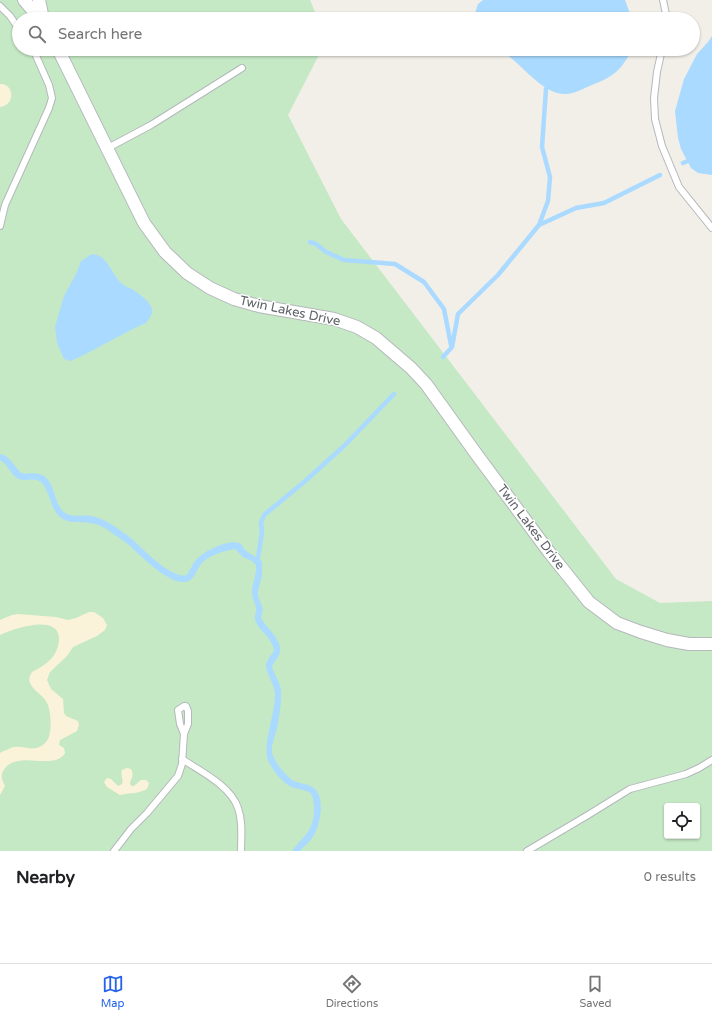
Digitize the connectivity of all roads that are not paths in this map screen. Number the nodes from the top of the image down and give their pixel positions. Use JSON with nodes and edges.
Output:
{"nodes":[{"id":1,"x":24,"y":0,"type":"edge"},
{"id":2,"x":39,"y":0,"type":"edge"},
{"id":3,"x":664,"y":0,"type":"edge"},
{"id":4,"x":0,"y":6,"type":"edge"},
{"id":5,"x":35,"y":12,"type":"edge"},
{"id":6,"x":40,"y":12,"type":"edge"},
{"id":7,"x":667,"y":12,"type":"edge"},
{"id":8,"x":12,"y":19,"type":"edge"},
{"id":9,"x":36,"y":56,"type":"edge"},
{"id":10,"x":61,"y":56,"type":"edge"},
{"id":11,"x":660,"y":56,"type":"edge"},
{"id":12,"x":242,"y":68,"type":"dead end"},
{"id":13,"x":106,"y":149,"type":"junction"},
{"id":14,"x":0,"y":226,"type":"edge"},
{"id":15,"x":712,"y":228,"type":"edge"},
{"id":16,"x":712,"y":644,"type":"edge"},
{"id":17,"x":184,"y":734,"type":"dead end"},
{"id":18,"x":182,"y":759,"type":"junction"},
{"id":19,"x":712,"y":760,"type":"edge"},
{"id":20,"x":114,"y":851,"type":"edge"},
{"id":21,"x":241,"y":851,"type":"edge"},
{"id":22,"x":527,"y":851,"type":"edge"}],
"edges":[{"from":1,"to":5,"type":"street"},
{"from":2,"to":6,"type":"street"},
{"from":3,"to":7,"type":"lane"},
{"from":4,"to":8,"type":"lane"},
{"from":9,"to":14,"type":"lane"},
{"from":10,"to":13,"type":"street","name":"Twin Lakes Drive"},
{"from":11,"to":15,"type":"lane"},
{"from":12,"to":13,"type":"lane"},
{"from":13,"to":16,"type":"street","name":"Twin Lakes Drive"},
{"from":17,"to":18,"type":"lane"},
{"from":18,"to":20,"type":"lane"},
{"from":18,"to":21,"type":"lane"},
{"from":19,"to":22,"type":"lane"}]}
